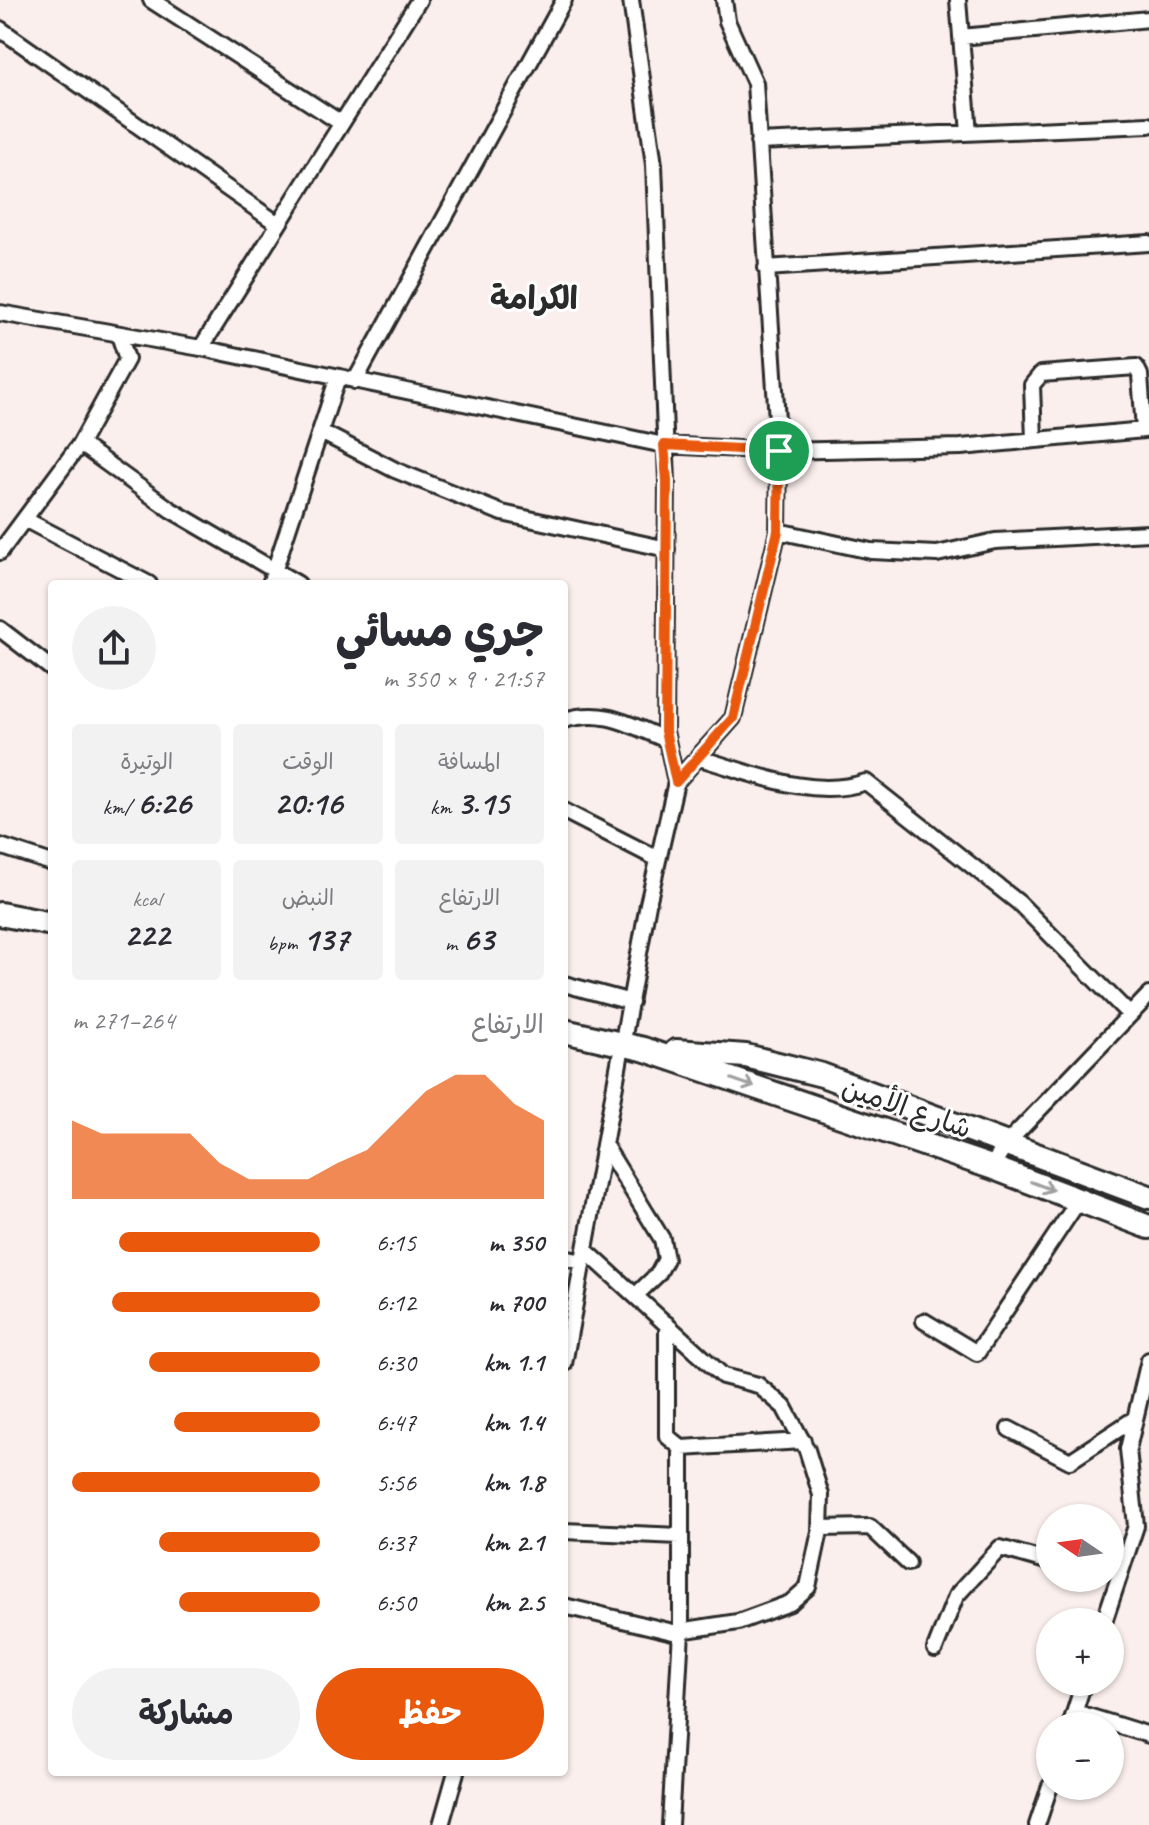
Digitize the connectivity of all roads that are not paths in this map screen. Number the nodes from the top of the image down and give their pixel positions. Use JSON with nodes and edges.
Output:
{"nodes":[{"id":1,"x":151,"y":0,"type":"edge"},
{"id":2,"x":419,"y":0,"type":"edge"},
{"id":3,"x":564,"y":0,"type":"edge"},
{"id":4,"x":631,"y":0,"type":"edge"},
{"id":5,"x":724,"y":0,"type":"edge"},
{"id":6,"x":958,"y":0,"type":"edge"},
{"id":7,"x":1149,"y":19,"type":"edge"},
{"id":8,"x":0,"y":29,"type":"edge"},
{"id":9,"x":961,"y":37,"type":"junction"},
{"id":10,"x":341,"y":123,"type":"junction"},
{"id":11,"x":1149,"y":125,"type":"edge"},
{"id":12,"x":969,"y":133,"type":"junction"},
{"id":13,"x":758,"y":142,"type":"junction"},
{"id":14,"x":278,"y":224,"type":"junction"},
{"id":15,"x":1149,"y":243,"type":"edge"},
{"id":16,"x":766,"y":268,"type":"junction"},
{"id":17,"x":0,"y":313,"type":"edge"},
{"id":18,"x":119,"y":335,"type":"junction"},
{"id":19,"x":201,"y":348,"type":"junction"},
{"id":20,"x":338,"y":377,"type":"junction"},
{"id":21,"x":355,"y":381,"type":"junction"},
{"id":22,"x":321,"y":432,"type":"junction"},
{"id":23,"x":1034,"y":440,"type":"junction"},
{"id":24,"x":80,"y":444,"type":"junction"},
{"id":25,"x":664,"y":445,"type":"junction"},
{"id":26,"x":779,"y":451,"type":"junction"},
{"id":27,"x":26,"y":520,"type":"junction"},
{"id":28,"x":778,"y":531,"type":"junction"},
{"id":29,"x":1149,"y":533,"type":"edge"},
{"id":30,"x":667,"y":549,"type":"junction"},
{"id":31,"x":0,"y":552,"type":"edge"},
{"id":32,"x":274,"y":568,"type":"junction"},
{"id":33,"x":141,"y":580,"type":"edge"},
{"id":34,"x":271,"y":580,"type":"edge"},
{"id":35,"x":292,"y":580,"type":"edge"},
{"id":36,"x":0,"y":629,"type":"edge"},
{"id":37,"x":48,"y":666,"type":"edge"},
{"id":38,"x":568,"y":719,"type":"edge"},
{"id":39,"x":667,"y":740,"type":"junction"},
{"id":40,"x":699,"y":758,"type":"junction"},
{"id":41,"x":676,"y":782,"type":"junction"},
{"id":42,"x":568,"y":813,"type":"edge"},
{"id":43,"x":0,"y":846,"type":"edge"},
{"id":44,"x":658,"y":859,"type":"junction"},
{"id":45,"x":48,"y":862,"type":"edge"},
{"id":46,"x":0,"y":914,"type":"edge"},
{"id":47,"x":48,"y":923,"type":"edge"},
{"id":48,"x":568,"y":985,"type":"edge"},
{"id":49,"x":1149,"y":995,"type":"edge"},
{"id":50,"x":631,"y":1002,"type":"junction"},
{"id":51,"x":1130,"y":1015,"type":"junction"},
{"id":52,"x":568,"y":1032,"type":"edge"},
{"id":53,"x":633,"y":1046,"type":"junction"},
{"id":54,"x":1007,"y":1143,"type":"junction"},
{"id":55,"x":605,"y":1146,"type":"junction"},
{"id":56,"x":991,"y":1167,"type":"junction"},
{"id":57,"x":1149,"y":1197,"type":"edge"},
{"id":58,"x":1079,"y":1200,"type":"junction"},
{"id":59,"x":1149,"y":1227,"type":"edge"},
{"id":60,"x":584,"y":1256,"type":"junction"},
{"id":61,"x":568,"y":1258,"type":"edge"},
{"id":62,"x":636,"y":1295,"type":"junction"},
{"id":63,"x":924,"y":1321,"type":"dead end"},
{"id":64,"x":667,"y":1324,"type":"junction"},
{"id":65,"x":568,"y":1342,"type":"edge"},
{"id":66,"x":1149,"y":1360,"type":"edge"},
{"id":67,"x":1134,"y":1419,"type":"junction"},
{"id":68,"x":1009,"y":1429,"type":"dead end"},
{"id":69,"x":803,"y":1441,"type":"junction"},
{"id":70,"x":681,"y":1448,"type":"junction"},
{"id":71,"x":820,"y":1528,"type":"junction"},
{"id":72,"x":1142,"y":1529,"type":"edge"},
{"id":73,"x":568,"y":1531,"type":"edge"},
{"id":74,"x":680,"y":1536,"type":"junction"},
{"id":75,"x":1036,"y":1558,"type":"edge"},
{"id":76,"x":1124,"y":1560,"type":"edge"},
{"id":77,"x":908,"y":1563,"type":"dead end"},
{"id":78,"x":568,"y":1607,"type":"edge"},
{"id":79,"x":681,"y":1631,"type":"junction"},
{"id":80,"x":935,"y":1649,"type":"dead end"},
{"id":81,"x":1124,"y":1730,"type":"edge"},
{"id":82,"x":1149,"y":1735,"type":"edge"},
{"id":83,"x":455,"y":1776,"type":"edge"},
{"id":84,"x":1045,"y":1800,"type":"edge"},
{"id":85,"x":441,"y":1825,"type":"edge"},
{"id":86,"x":670,"y":1825,"type":"edge"},
{"id":87,"x":1037,"y":1825,"type":"edge"}],
"edges":[{"from":1,"to":10,"type":"street"},
{"from":2,"to":10,"type":"street"},
{"from":3,"to":21,"type":"street"},
{"from":4,"to":25,"type":"street"},
{"from":5,"to":13,"type":"street"},
{"from":6,"to":9,"type":"street"},
{"from":7,"to":9,"type":"street"},
{"from":8,"to":14,"type":"street"},
{"from":9,"to":12,"type":"street"},
{"from":10,"to":14,"type":"street"},
{"from":11,"to":12,"type":"street"},
{"from":12,"to":13,"type":"street"},
{"from":13,"to":16,"type":"street"},
{"from":14,"to":19,"type":"street"},
{"from":15,"to":16,"type":"street"},
{"from":16,"to":26,"type":"street"},
{"from":17,"to":18,"type":"street"},
{"from":18,"to":19,"type":"street"},
{"from":18,"to":24,"type":"street"},
{"from":19,"to":20,"type":"street"},
{"from":20,"to":21,"type":"street"},
{"from":20,"to":22,"type":"street"},
{"from":21,"to":25,"type":"street"},
{"from":22,"to":30,"type":"street"},
{"from":22,"to":32,"type":"street"},
{"from":23,"to":23,"type":"street"},
{"from":23,"to":26,"type":"street"},
{"from":24,"to":27,"type":"street"},
{"from":24,"to":32,"type":"street"},
{"from":25,"to":26,"type":"street"},
{"from":25,"to":30,"type":"street"},
{"from":26,"to":28,"type":"street"},
{"from":27,"to":31,"type":"street"},
{"from":27,"to":33,"type":"street"},
{"from":28,"to":29,"type":"street"},
{"from":28,"to":40,"type":"street"},
{"from":30,"to":39,"type":"street"},
{"from":32,"to":34,"type":"street"},
{"from":32,"to":35,"type":"street"},
{"from":36,"to":37,"type":"street"},
{"from":38,"to":39,"type":"street"},
{"from":39,"to":41,"type":"street"},
{"from":40,"to":41,"type":"street"},
{"from":40,"to":51,"type":"street"},
{"from":41,"to":44,"type":"street"},
{"from":42,"to":44,"type":"street"},
{"from":43,"to":45,"type":"street"},
{"from":44,"to":50,"type":"street"},
{"from":46,"to":47,"type":"main road"},
{"from":48,"to":50,"type":"street"},
{"from":49,"to":51,"type":"street"},
{"from":50,"to":53,"type":"street"},
{"from":51,"to":54,"type":"street"},
{"from":52,"to":53,"type":"main road","name":"شارع الأمين"},
{"from":53,"to":54,"type":"main road","name":"شارع الأمين"},
{"from":53,"to":55,"type":"street"},
{"from":53,"to":56,"type":"main road","name":"شارع الأمين","one_way":true},
{"from":54,"to":56,"type":"street"},
{"from":54,"to":57,"type":"main road","name":"شارع الأمين"},
{"from":55,"to":60,"type":"street"},
{"from":55,"to":62,"type":"street"},
{"from":56,"to":58,"type":"main road","name":"شارع الأمين","one_way":true},
{"from":58,"to":59,"type":"main road","name":"شارع الأمين"},
{"from":58,"to":63,"type":"street"},
{"from":60,"to":61,"type":"street"},
{"from":60,"to":62,"type":"street"},
{"from":60,"to":65,"type":"street"},
{"from":62,"to":64,"type":"street"},
{"from":64,"to":69,"type":"street"},
{"from":64,"to":70,"type":"street"},
{"from":66,"to":67,"type":"street"},
{"from":67,"to":68,"type":"street"},
{"from":67,"to":72,"type":"street"},
{"from":69,"to":70,"type":"street"},
{"from":69,"to":71,"type":"street"},
{"from":70,"to":74,"type":"street"},
{"from":71,"to":77,"type":"street"},
{"from":71,"to":79,"type":"street"},
{"from":72,"to":76,"type":"street"},
{"from":73,"to":74,"type":"street"},
{"from":74,"to":79,"type":"street"},
{"from":75,"to":80,"type":"street"},
{"from":78,"to":79,"type":"street"},
{"from":79,"to":86,"type":"street"},
{"from":81,"to":82,"type":"street"},
{"from":83,"to":85,"type":"street"},
{"from":84,"to":87,"type":"street"}]}
